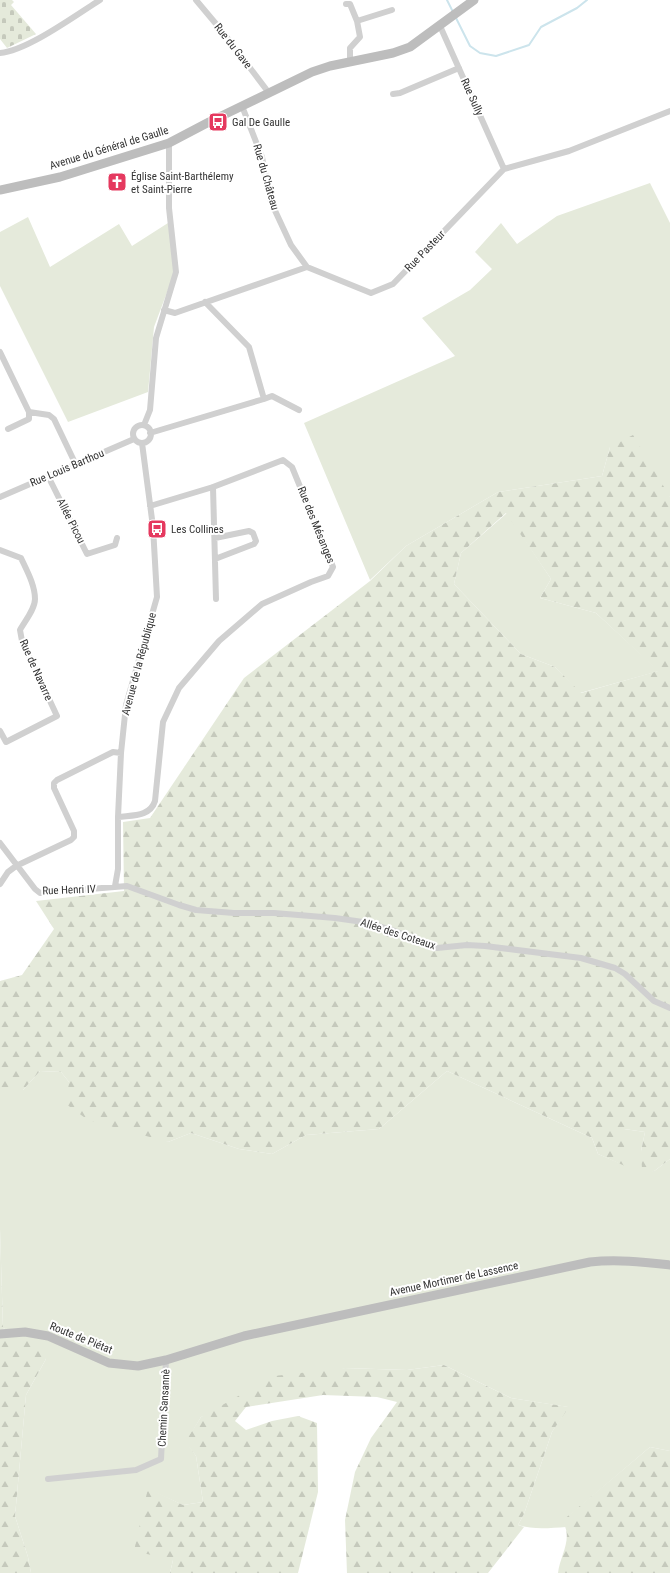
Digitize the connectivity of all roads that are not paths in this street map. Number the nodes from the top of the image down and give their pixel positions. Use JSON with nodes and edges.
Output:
{"nodes":[{"id":1,"x":100,"y":0,"type":"edge"},
{"id":2,"x":196,"y":0,"type":"edge"},
{"id":3,"x":474,"y":0,"type":"edge"},
{"id":4,"x":346,"y":4,"type":"dead end"},
{"id":5,"x":392,"y":10,"type":"dead end"},
{"id":6,"x":357,"y":21,"type":"junction"},
{"id":7,"x":440,"y":26,"type":"junction"},
{"id":8,"x":0,"y":53,"type":"edge"},
{"id":9,"x":350,"y":61,"type":"junction"},
{"id":10,"x":459,"y":68,"type":"junction"},
{"id":11,"x":270,"y":93,"type":"junction"},
{"id":12,"x":393,"y":94,"type":"dead end"},
{"id":13,"x":242,"y":106,"type":"junction"},
{"id":14,"x":670,"y":111,"type":"edge"},
{"id":15,"x":169,"y":143,"type":"junction"},
{"id":16,"x":504,"y":169,"type":"junction"},
{"id":17,"x":0,"y":190,"type":"edge"},
{"id":18,"x":307,"y":267,"type":"junction"},
{"id":19,"x":205,"y":302,"type":"junction"},
{"id":20,"x":164,"y":310,"type":"junction"},
{"id":21,"x":0,"y":352,"type":"edge"},
{"id":22,"x":264,"y":399,"type":"junction"},
{"id":23,"x":298,"y":410,"type":"dead end"},
{"id":24,"x":28,"y":412,"type":"junction"},
{"id":25,"x":144,"y":425,"type":"junction"},
{"id":26,"x":8,"y":429,"type":"dead end"},
{"id":27,"x":150,"y":433,"type":"junction"},
{"id":28,"x":134,"y":439,"type":"junction"},
{"id":29,"x":142,"y":443,"type":"junction"},
{"id":30,"x":76,"y":465,"type":"junction"},
{"id":31,"x":48,"y":476,"type":"junction"},
{"id":32,"x":213,"y":487,"type":"junction"},
{"id":33,"x":0,"y":497,"type":"edge"},
{"id":34,"x":150,"y":506,"type":"junction"},
{"id":35,"x":117,"y":538,"type":"dead end"},
{"id":36,"x":215,"y":538,"type":"junction"},
{"id":37,"x":0,"y":550,"type":"edge"},
{"id":38,"x":215,"y":559,"type":"junction"},
{"id":39,"x":216,"y":599,"type":"dead end"},
{"id":40,"x":0,"y":731,"type":"edge"},
{"id":41,"x":121,"y":753,"type":"junction"},
{"id":42,"x":118,"y":817,"type":"junction"},
{"id":43,"x":0,"y":843,"type":"edge"},
{"id":44,"x":16,"y":866,"type":"junction"},
{"id":45,"x":0,"y":884,"type":"edge"},
{"id":46,"x":115,"y":886,"type":"junction"},
{"id":47,"x":670,"y":1008,"type":"edge"},
{"id":48,"x":670,"y":1265,"type":"edge"},
{"id":49,"x":0,"y":1334,"type":"edge"},
{"id":50,"x":244,"y":1336,"type":"joint"},
{"id":51,"x":166,"y":1360,"type":"junction"},
{"id":52,"x":48,"y":1479,"type":"dead end"}],
"edges":[{"from":1,"to":8,"type":"street"},
{"from":2,"to":11,"type":"street","name":"Rue du Gave"},
{"from":3,"to":7,"type":"street","name":"Avenue du Général de Gaulle"},
{"from":4,"to":6,"type":"street"},
{"from":5,"to":6,"type":"street"},
{"from":6,"to":9,"type":"street"},
{"from":7,"to":9,"type":"street","name":"Avenue du Général de Gaulle"},
{"from":7,"to":10,"type":"street","name":"Rue Sully"},
{"from":9,"to":11,"type":"street","name":"Avenue du Général de Gaulle"},
{"from":10,"to":12,"type":"street"},
{"from":10,"to":16,"type":"street","name":"Rue Sully"},
{"from":11,"to":13,"type":"street","name":"Avenue du Général de Gaulle"},
{"from":13,"to":15,"type":"street","name":"Avenue du Général de Gaulle"},
{"from":13,"to":18,"type":"street","name":"Rue du Château"},
{"from":14,"to":16,"type":"street"},
{"from":15,"to":17,"type":"street","name":"Avenue du Général de Gaulle"},
{"from":15,"to":20,"type":"street"},
{"from":16,"to":18,"type":"street","name":"Rue Pasteur"},
{"from":18,"to":19,"type":"street"},
{"from":19,"to":20,"type":"street"},
{"from":19,"to":22,"type":"street"},
{"from":20,"to":25,"type":"street"},
{"from":21,"to":24,"type":"street"},
{"from":22,"to":23,"type":"street"},
{"from":22,"to":27,"type":"street"},
{"from":24,"to":26,"type":"street"},
{"from":24,"to":30,"type":"street"},
{"from":25,"to":27,"type":"street"},
{"from":25,"to":28,"type":"street"},
{"from":27,"to":29,"type":"street"},
{"from":28,"to":29,"type":"street"},
{"from":28,"to":30,"type":"street","name":"Rue Louis Barthou"},
{"from":29,"to":34,"type":"street","name":"Avenue de la République"},
{"from":30,"to":31,"type":"street","name":"Rue Louis Barthou"},
{"from":31,"to":33,"type":"street","name":"Rue Louis Barthou"},
{"from":31,"to":35,"type":"street","name":"Allée Picou"},
{"from":32,"to":34,"type":"street","name":"Rue des Mésanges"},
{"from":32,"to":36,"type":"street"},
{"from":32,"to":42,"type":"street","name":"Rue des Mésanges"},
{"from":34,"to":41,"type":"street","name":"Avenue de la République"},
{"from":36,"to":38,"type":"street"},
{"from":36,"to":38,"type":"street"},
{"from":37,"to":40,"type":"street","name":"Rue de Navarre"},
{"from":38,"to":39,"type":"street"},
{"from":41,"to":42,"type":"street","name":"Avenue de la République"},
{"from":41,"to":44,"type":"street"},
{"from":42,"to":46,"type":"street","name":"Avenue de la République"},
{"from":43,"to":44,"type":"street","name":"Rue Henri IV"},
{"from":44,"to":45,"type":"street"},
{"from":44,"to":46,"type":"street","name":"Rue Henri IV"},
{"from":46,"to":47,"type":"street","name":"Allée des Coteaux"},
{"from":48,"to":50,"type":"street","name":"Avenue Mortimer de Lassence"},
{"from":49,"to":51,"type":"street","name":"Route de Piétat"},
{"from":50,"to":51,"type":"street","name":"Route de Piétat"},
{"from":51,"to":52,"type":"street","name":"Chemin Sansannè"}]}
